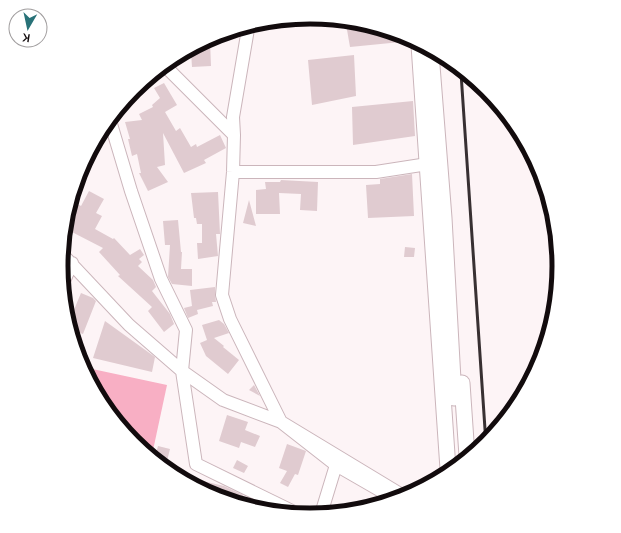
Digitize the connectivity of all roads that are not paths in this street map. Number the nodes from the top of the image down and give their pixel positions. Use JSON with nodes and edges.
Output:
{"nodes":[{"id":1,"x":247,"y":32,"type":"edge"},
{"id":2,"x":420,"y":50,"type":"edge"},
{"id":3,"x":431,"y":56,"type":"edge"},
{"id":4,"x":169,"y":70,"type":"edge"},
{"id":5,"x":233,"y":117,"type":"junction"},
{"id":6,"x":224,"y":126,"type":"junction"},
{"id":7,"x":112,"y":128,"type":"edge"},
{"id":8,"x":234,"y":135,"type":"junction"},
{"id":9,"x":433,"y":163,"type":"junction"},
{"id":10,"x":233,"y":172,"type":"junction"},
{"id":11,"x":68,"y":259,"type":"edge"},
{"id":12,"x":182,"y":371,"type":"junction"},
{"id":13,"x":282,"y":422,"type":"junction"},
{"id":14,"x":467,"y":452,"type":"edge"},
{"id":15,"x":457,"y":460,"type":"edge"},
{"id":16,"x":336,"y":465,"type":"junction"},
{"id":17,"x":448,"y":466,"type":"edge"},
{"id":18,"x":439,"y":472,"type":"edge"},
{"id":19,"x":357,"y":473,"type":"junction"},
{"id":20,"x":397,"y":493,"type":"edge"},
{"id":21,"x":390,"y":495,"type":"edge"},
{"id":22,"x":284,"y":507,"type":"edge"},
{"id":23,"x":324,"y":508,"type":"edge"}],
"edges":[{"from":1,"to":5,"type":"street"},
{"from":2,"to":9,"type":"main road"},
{"from":3,"to":9,"type":"main road"},
{"from":4,"to":6,"type":"street"},
{"from":5,"to":6,"type":"street"},
{"from":5,"to":8,"type":"street"},
{"from":6,"to":8,"type":"street"},
{"from":7,"to":12,"type":"street"},
{"from":8,"to":10,"type":"street"},
{"from":9,"to":10,"type":"street"},
{"from":9,"to":14,"type":"main road"},
{"from":9,"to":15,"type":"main road"},
{"from":9,"to":17,"type":"main road"},
{"from":9,"to":18,"type":"main road"},
{"from":10,"to":13,"type":"street"},
{"from":11,"to":12,"type":"street"},
{"from":12,"to":13,"type":"street"},
{"from":12,"to":22,"type":"street"},
{"from":13,"to":16,"type":"street"},
{"from":13,"to":19,"type":"street"},
{"from":16,"to":19,"type":"street"},
{"from":16,"to":23,"type":"street"},
{"from":19,"to":20,"type":"street"},
{"from":19,"to":21,"type":"street"}]}
